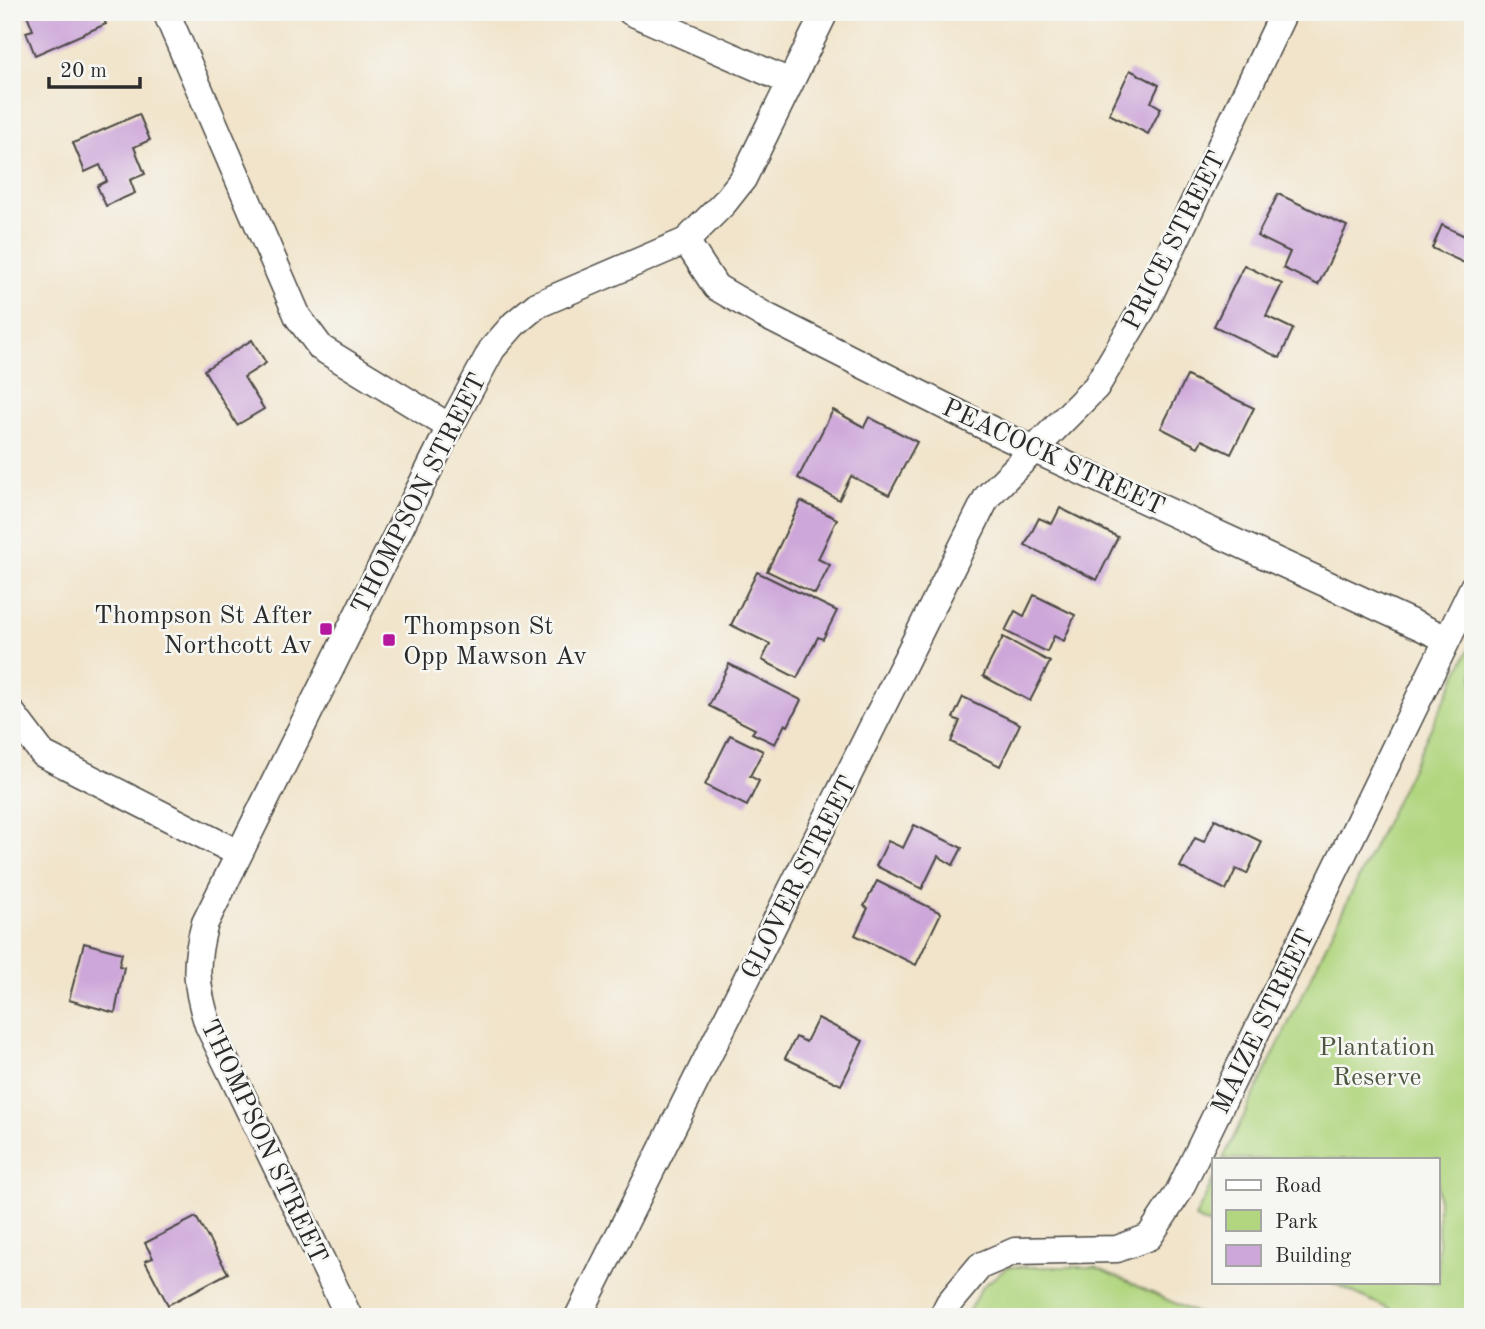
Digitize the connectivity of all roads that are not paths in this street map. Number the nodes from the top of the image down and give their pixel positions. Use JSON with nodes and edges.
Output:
{"nodes":[{"id":1,"x":166,"y":12,"type":"edge"},
{"id":2,"x":631,"y":12,"type":"edge"},
{"id":3,"x":825,"y":12,"type":"edge"},
{"id":4,"x":1284,"y":12,"type":"edge"},
{"id":5,"x":790,"y":82,"type":"junction"},
{"id":6,"x":686,"y":240,"type":"junction"},
{"id":7,"x":450,"y":427,"type":"junction"},
{"id":8,"x":1034,"y":449,"type":"junction"},
{"id":9,"x":1473,"y":587,"type":"edge"},
{"id":10,"x":1447,"y":639,"type":"junction"},
{"id":11,"x":12,"y":713,"type":"edge"},
{"id":12,"x":238,"y":853,"type":"junction"},
{"id":13,"x":349,"y":1317,"type":"edge"},
{"id":14,"x":578,"y":1317,"type":"edge"},
{"id":15,"x":942,"y":1317,"type":"edge"}],
"edges":[{"from":1,"to":7,"type":"street"},
{"from":2,"to":5,"type":"street"},
{"from":3,"to":5,"type":"street","name":"THOMPSON STREET"},
{"from":4,"to":8,"type":"street","name":"PRICE STREET"},
{"from":5,"to":6,"type":"street","name":"THOMPSON STREET"},
{"from":6,"to":7,"type":"street","name":"THOMPSON STREET"},
{"from":6,"to":8,"type":"street","name":"PEACOCK STREET"},
{"from":7,"to":12,"type":"street","name":"THOMPSON STREET"},
{"from":8,"to":10,"type":"street","name":"PEACOCK STREET"},
{"from":8,"to":14,"type":"street","name":"GLOVER STREET"},
{"from":9,"to":10,"type":"street","name":"MAIZE STREET"},
{"from":10,"to":15,"type":"street","name":"MAIZE STREET"},
{"from":11,"to":12,"type":"street"},
{"from":12,"to":13,"type":"street","name":"THOMPSON STREET"}]}
